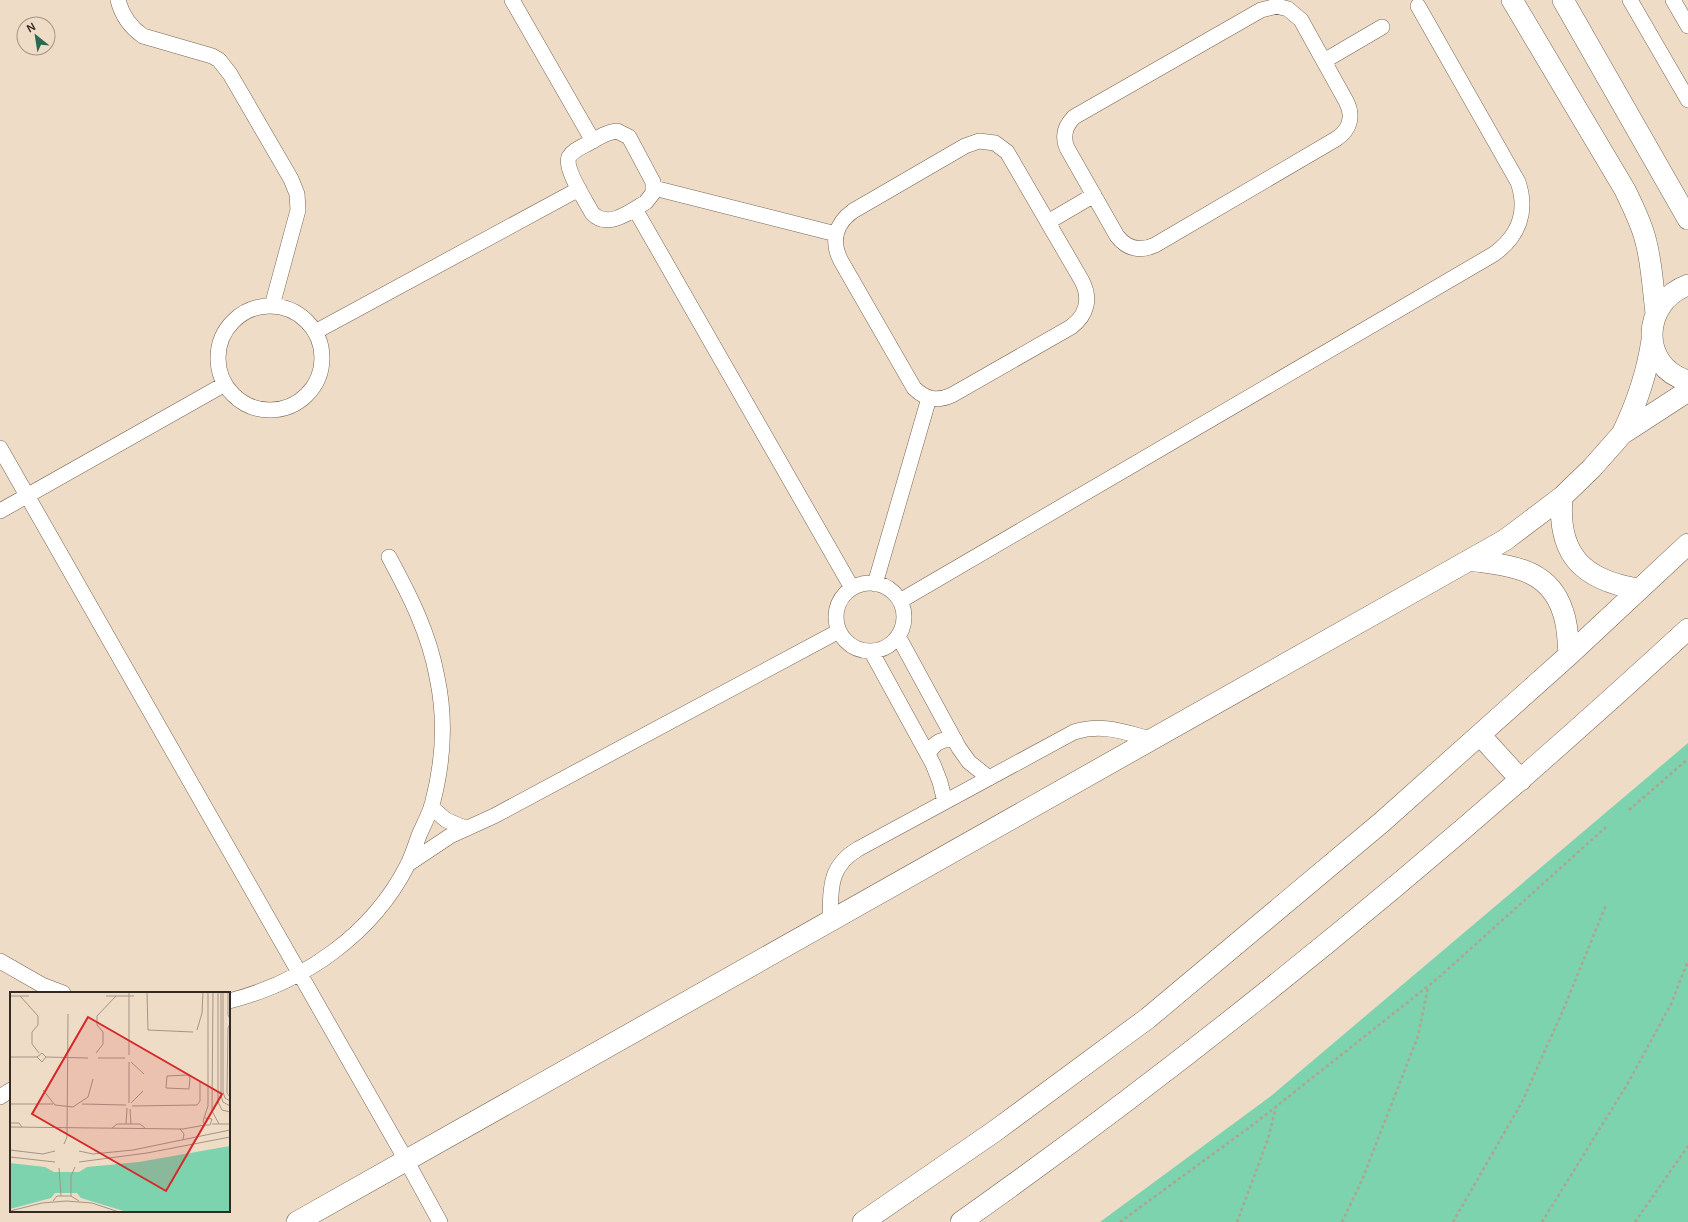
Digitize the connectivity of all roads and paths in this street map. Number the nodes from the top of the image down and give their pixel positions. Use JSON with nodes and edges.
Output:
{"nodes":[{"id":1,"x":118,"y":0,"type":"edge"},
{"id":2,"x":512,"y":0,"type":"edge"},
{"id":3,"x":1512,"y":0,"type":"edge"},
{"id":4,"x":1563,"y":0,"type":"edge"},
{"id":5,"x":1630,"y":0,"type":"edge"},
{"id":6,"x":1673,"y":0,"type":"edge"},
{"id":7,"x":1418,"y":6,"type":"dead end"},
{"id":8,"x":1688,"y":26,"type":"edge"},
{"id":9,"x":1382,"y":27,"type":"dead end"},
{"id":10,"x":1324,"y":61,"type":"junction"},
{"id":11,"x":1688,"y":100,"type":"edge"},
{"id":12,"x":593,"y":141,"type":"junction"},
{"id":13,"x":579,"y":188,"type":"junction"},
{"id":14,"x":654,"y":188,"type":"junction"},
{"id":15,"x":1094,"y":195,"type":"junction"},
{"id":16,"x":635,"y":209,"type":"junction"},
{"id":17,"x":1688,"y":219,"type":"edge"},
{"id":18,"x":1048,"y":222,"type":"junction"},
{"id":19,"x":836,"y":234,"type":"junction"},
{"id":20,"x":1688,"y":285,"type":"edge"},
{"id":21,"x":272,"y":306,"type":"junction"},
{"id":22,"x":1656,"y":313,"type":"junction"},
{"id":23,"x":315,"y":332,"type":"junction"},
{"id":24,"x":1652,"y":340,"type":"junction"},
{"id":25,"x":1688,"y":381,"type":"edge"},
{"id":26,"x":225,"y":384,"type":"junction"},
{"id":27,"x":1688,"y":391,"type":"edge"},
{"id":28,"x":929,"y":398,"type":"junction"},
{"id":29,"x":1622,"y":434,"type":"junction"},
{"id":30,"x":0,"y":448,"type":"edge"},
{"id":31,"x":27,"y":496,"type":"junction"},
{"id":32,"x":1562,"y":497,"type":"junction"},
{"id":33,"x":0,"y":511,"type":"edge"},
{"id":34,"x":1688,"y":544,"type":"edge"},
{"id":35,"x":389,"y":557,"type":"dead end"},
{"id":36,"x":1470,"y":560,"type":"junction"},
{"id":37,"x":875,"y":584,"type":"junction"},
{"id":38,"x":852,"y":588,"type":"junction"},
{"id":39,"x":1638,"y":590,"type":"junction"},
{"id":40,"x":900,"y":601,"type":"junction"},
{"id":41,"x":1688,"y":630,"type":"edge"},
{"id":42,"x":839,"y":631,"type":"junction"},
{"id":43,"x":898,"y":636,"type":"junction"},
{"id":44,"x":871,"y":651,"type":"junction"},
{"id":45,"x":1569,"y":655,"type":"junction"},
{"id":46,"x":1480,"y":735,"type":"junction"},
{"id":47,"x":1151,"y":739,"type":"junction"},
{"id":48,"x":955,"y":740,"type":"junction"},
{"id":49,"x":928,"y":755,"type":"junction"},
{"id":50,"x":1688,"y":759,"type":"edge"},
{"id":51,"x":989,"y":778,"type":"junction"},
{"id":52,"x":1521,"y":780,"type":"junction"},
{"id":53,"x":945,"y":802,"type":"junction"},
{"id":54,"x":431,"y":806,"type":"junction"},
{"id":55,"x":1629,"y":810,"type":"dead end"},
{"id":56,"x":1606,"y":827,"type":"dead end"},
{"id":57,"x":465,"y":828,"type":"junction"},
{"id":58,"x":408,"y":864,"type":"junction"},
{"id":59,"x":1606,"y":905,"type":"dead end"},
{"id":60,"x":830,"y":920,"type":"junction"},
{"id":61,"x":0,"y":961,"type":"edge"},
{"id":62,"x":1688,"y":961,"type":"edge"},
{"id":63,"x":300,"y":974,"type":"junction"},
{"id":64,"x":1428,"y":986,"type":"junction"},
{"id":65,"x":61,"y":992,"type":"edge"},
{"id":66,"x":230,"y":1001,"type":"edge"},
{"id":67,"x":10,"y":1091,"type":"edge"},
{"id":68,"x":0,"y":1097,"type":"edge"},
{"id":69,"x":1276,"y":1106,"type":"junction"},
{"id":70,"x":1688,"y":1146,"type":"edge"},
{"id":71,"x":406,"y":1160,"type":"junction"},
{"id":72,"x":297,"y":1222,"type":"edge"},
{"id":73,"x":440,"y":1222,"type":"edge"},
{"id":74,"x":863,"y":1222,"type":"edge"},
{"id":75,"x":961,"y":1222,"type":"edge"},
{"id":76,"x":1120,"y":1222,"type":"edge"},
{"id":77,"x":1237,"y":1222,"type":"edge"},
{"id":78,"x":1342,"y":1222,"type":"edge"},
{"id":79,"x":1453,"y":1222,"type":"edge"},
{"id":80,"x":1542,"y":1222,"type":"edge"},
{"id":81,"x":1635,"y":1222,"type":"edge"}],
"edges":[{"from":1,"to":21,"type":"street"},
{"from":2,"to":12,"type":"street"},
{"from":3,"to":22,"type":"street"},
{"from":4,"to":17,"type":"street"},
{"from":5,"to":11,"type":"street"},
{"from":6,"to":8,"type":"street"},
{"from":7,"to":40,"type":"street"},
{"from":9,"to":10,"type":"street"},
{"from":10,"to":15,"type":"street"},
{"from":10,"to":15,"type":"street"},
{"from":12,"to":13,"type":"street"},
{"from":12,"to":14,"type":"street"},
{"from":13,"to":16,"type":"street"},
{"from":13,"to":23,"type":"street"},
{"from":14,"to":16,"type":"street"},
{"from":14,"to":19,"type":"street"},
{"from":15,"to":18,"type":"street"},
{"from":16,"to":38,"type":"street"},
{"from":18,"to":19,"type":"street"},
{"from":18,"to":28,"type":"street"},
{"from":19,"to":28,"type":"street"},
{"from":20,"to":22,"type":"street"},
{"from":21,"to":23,"type":"street"},
{"from":21,"to":26,"type":"street"},
{"from":22,"to":24,"type":"street"},
{"from":23,"to":26,"type":"street"},
{"from":24,"to":25,"type":"street"},
{"from":24,"to":29,"type":"street"},
{"from":26,"to":31,"type":"street"},
{"from":27,"to":29,"type":"street"},
{"from":28,"to":37,"type":"street"},
{"from":29,"to":32,"type":"street"},
{"from":30,"to":31,"type":"street"},
{"from":31,"to":33,"type":"street"},
{"from":31,"to":63,"type":"street"},
{"from":32,"to":36,"type":"street"},
{"from":32,"to":39,"type":"street"},
{"from":34,"to":39,"type":"street"},
{"from":35,"to":54,"type":"street"},
{"from":36,"to":45,"type":"street"},
{"from":36,"to":47,"type":"street"},
{"from":37,"to":38,"type":"street"},
{"from":37,"to":40,"type":"street"},
{"from":38,"to":42,"type":"street"},
{"from":39,"to":45,"type":"street"},
{"from":40,"to":43,"type":"street"},
{"from":41,"to":52,"type":"street"},
{"from":42,"to":44,"type":"street"},
{"from":42,"to":57,"type":"street"},
{"from":43,"to":44,"type":"street"},
{"from":43,"to":48,"type":"street"},
{"from":44,"to":49,"type":"street"},
{"from":45,"to":46,"type":"street"},
{"from":46,"to":52,"type":"street"},
{"from":46,"to":74,"type":"street"},
{"from":47,"to":51,"type":"street"},
{"from":47,"to":60,"type":"street"},
{"from":48,"to":49,"type":"street"},
{"from":48,"to":51,"type":"street"},
{"from":49,"to":53,"type":"street"},
{"from":50,"to":55,"type":"path"},
{"from":51,"to":53,"type":"street"},
{"from":52,"to":75,"type":"street"},
{"from":53,"to":60,"type":"street"},
{"from":54,"to":57,"type":"street"},
{"from":54,"to":58,"type":"street"},
{"from":56,"to":64,"type":"path"},
{"from":57,"to":58,"type":"street"},
{"from":58,"to":63,"type":"street"},
{"from":59,"to":79,"type":"path"},
{"from":60,"to":71,"type":"street"},
{"from":61,"to":65,"type":"street"},
{"from":62,"to":80,"type":"path"},
{"from":63,"to":66,"type":"street"},
{"from":63,"to":71,"type":"street"},
{"from":64,"to":69,"type":"path"},
{"from":64,"to":78,"type":"path"},
{"from":67,"to":68,"type":"street"},
{"from":69,"to":76,"type":"path"},
{"from":69,"to":77,"type":"path"},
{"from":70,"to":81,"type":"path"},
{"from":71,"to":72,"type":"street"},
{"from":71,"to":73,"type":"street"}]}
